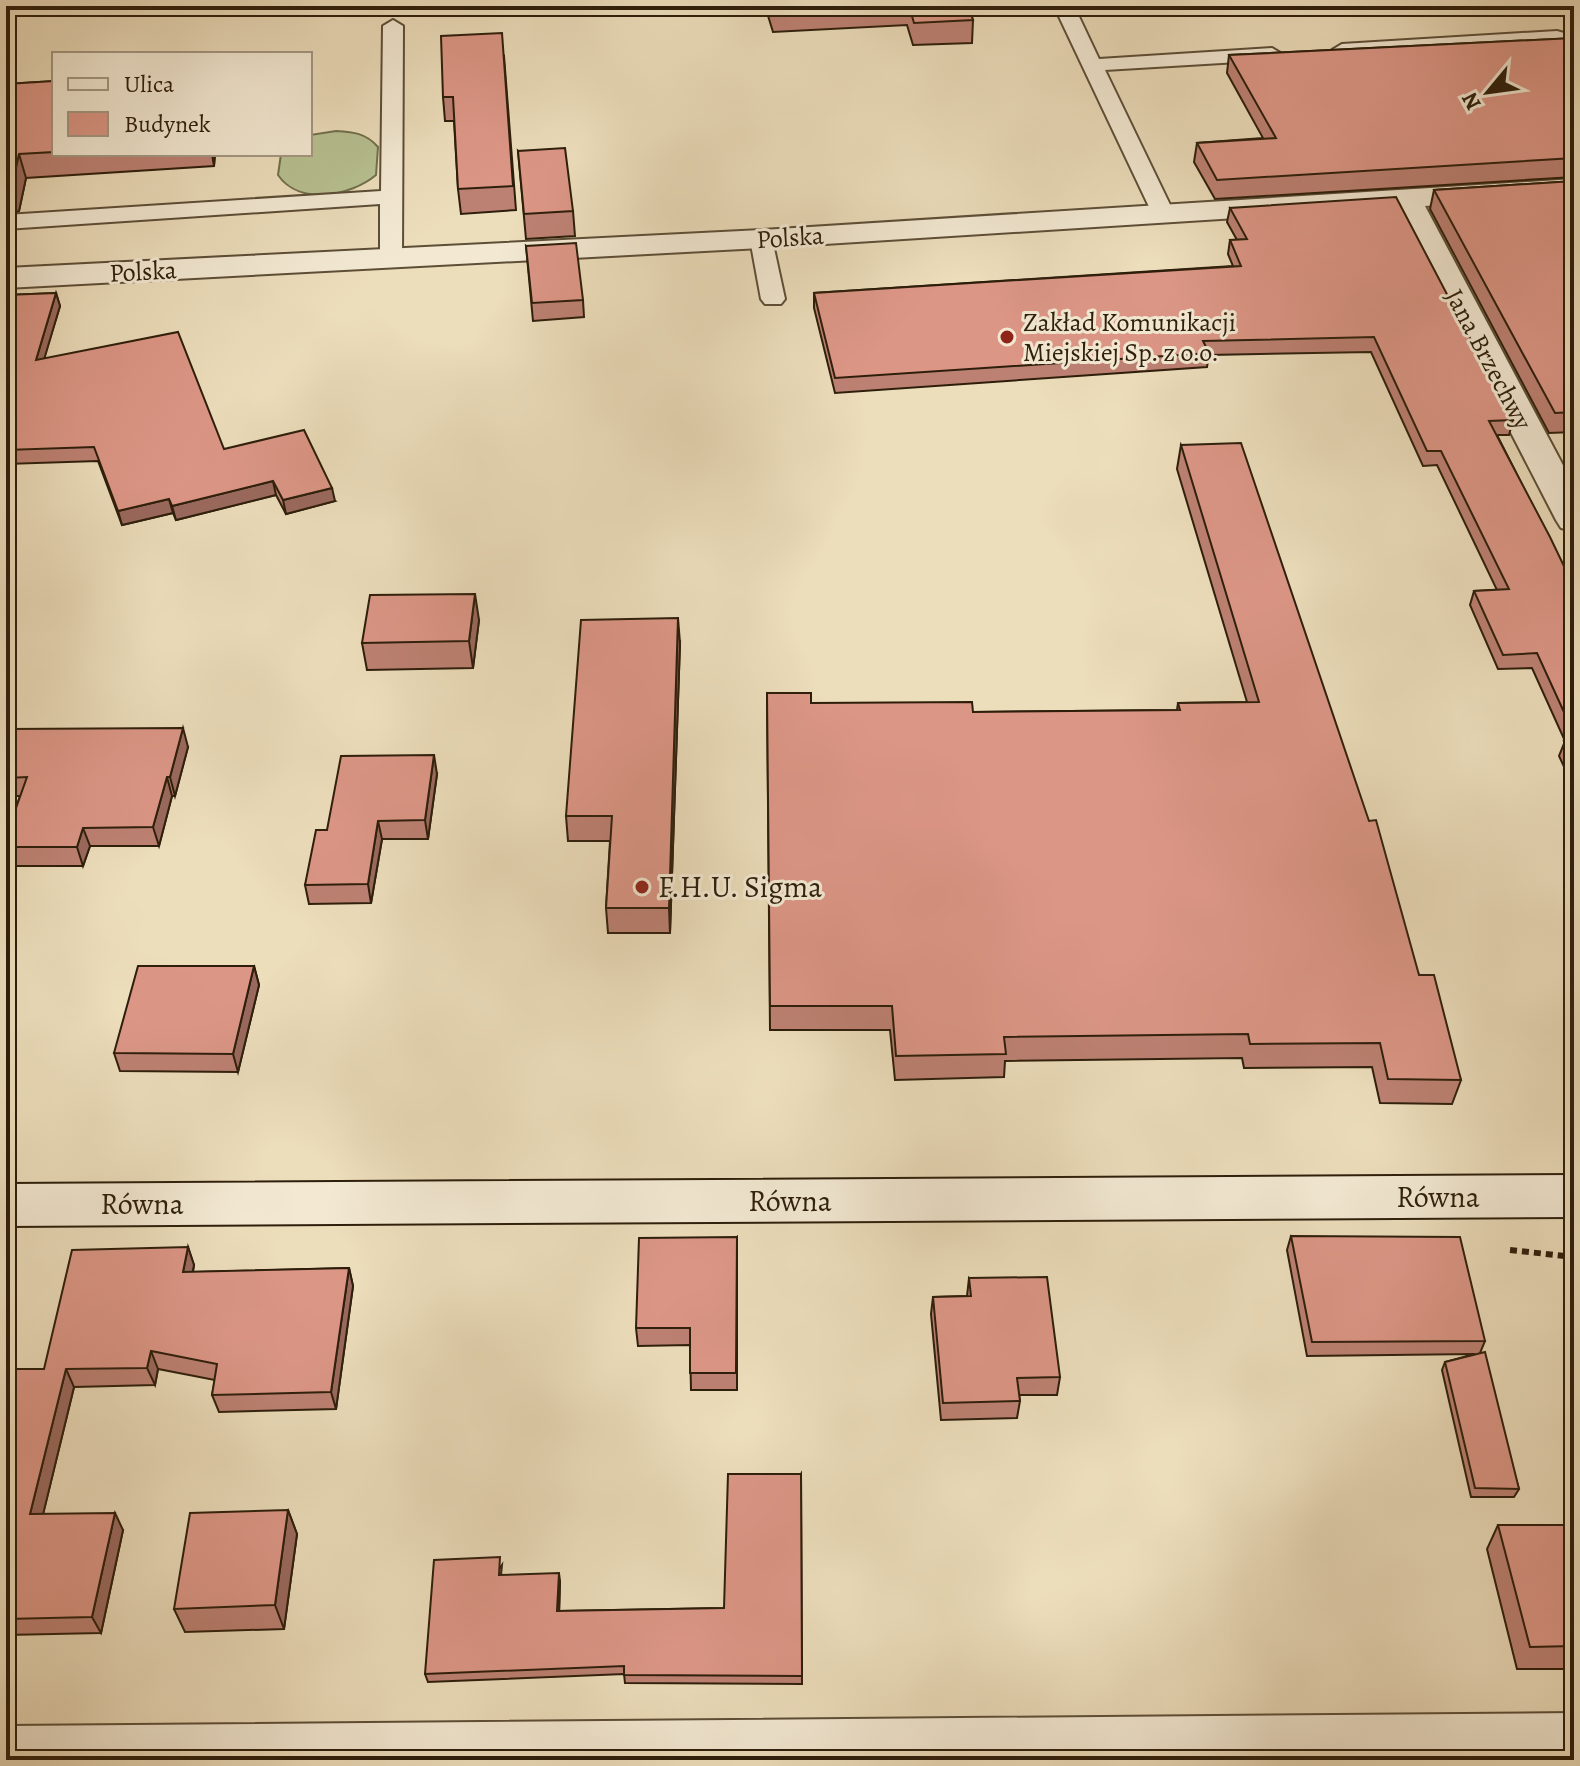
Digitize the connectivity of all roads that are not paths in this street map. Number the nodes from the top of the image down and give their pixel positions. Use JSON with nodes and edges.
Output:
{"nodes":[{"id":1,"x":1064,"y":6,"type":"edge"},
{"id":2,"x":393,"y":26,"type":"dead end"},
{"id":3,"x":1557,"y":37,"type":"edge"},
{"id":4,"x":1324,"y":51,"type":"edge"},
{"id":5,"x":1293,"y":53,"type":"edge"},
{"id":6,"x":1092,"y":65,"type":"junction"},
{"id":7,"x":1574,"y":188,"type":"edge"},
{"id":8,"x":391,"y":197,"type":"junction"},
{"id":9,"x":1405,"y":198,"type":"junction"},
{"id":10,"x":1163,"y":213,"type":"junction"},
{"id":11,"x":6,"y":222,"type":"edge"},
{"id":12,"x":761,"y":239,"type":"junction"},
{"id":13,"x":391,"y":258,"type":"junction"},
{"id":14,"x":6,"y":278,"type":"edge"},
{"id":15,"x":773,"y":299,"type":"dead end"},
{"id":16,"x":1574,"y":520,"type":"edge"},
{"id":17,"x":1574,"y":1196,"type":"edge"},
{"id":18,"x":6,"y":1205,"type":"edge"},
{"id":19,"x":1574,"y":1743,"type":"edge"},
{"id":20,"x":6,"y":1757,"type":"edge"}],
"edges":[{"from":1,"to":6,"type":"lane"},
{"from":2,"to":8,"type":"lane"},
{"from":3,"to":4,"type":"lane"},
{"from":5,"to":6,"type":"lane"},
{"from":6,"to":10,"type":"lane"},
{"from":7,"to":9,"type":"street","name":"Polska"},
{"from":8,"to":11,"type":"lane"},
{"from":8,"to":13,"type":"lane"},
{"from":9,"to":10,"type":"street","name":"Polska"},
{"from":9,"to":16,"type":"street","name":"Jana Brzechwy"},
{"from":10,"to":12,"type":"street","name":"Polska"},
{"from":12,"to":13,"type":"street","name":"Polska"},
{"from":12,"to":15,"type":"lane"},
{"from":13,"to":14,"type":"street","name":"Polska"},
{"from":17,"to":18,"type":"street","name":"Równa"},
{"from":19,"to":20,"type":"street"}]}
